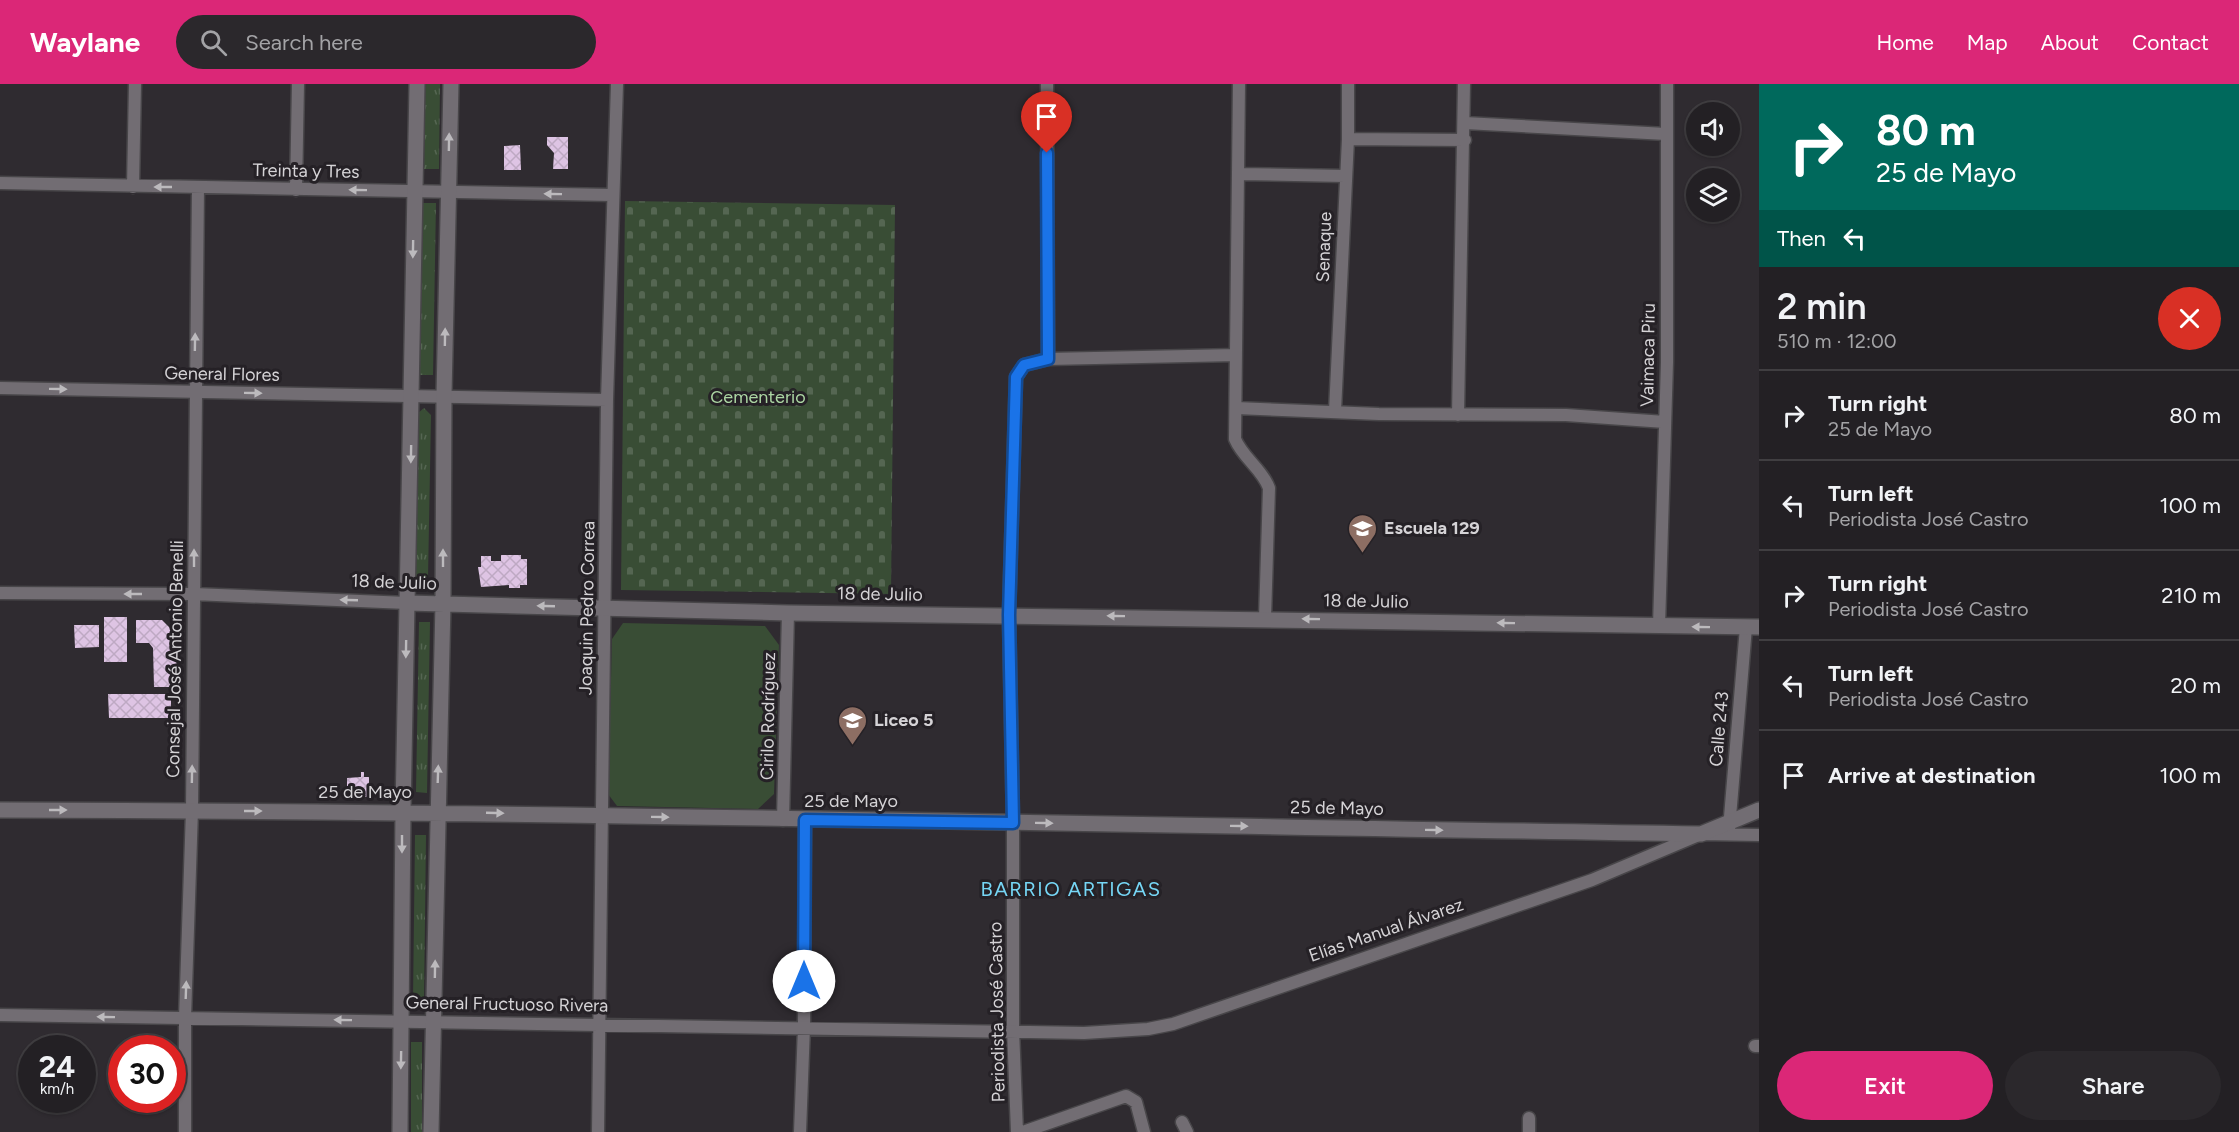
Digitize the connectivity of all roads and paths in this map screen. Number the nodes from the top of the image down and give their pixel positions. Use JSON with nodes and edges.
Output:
{"nodes":[{"id":1,"x":135,"y":84,"type":"edge"},
{"id":2,"x":298,"y":84,"type":"edge"},
{"id":3,"x":417,"y":84,"type":"edge"},
{"id":4,"x":451,"y":84,"type":"edge"},
{"id":5,"x":617,"y":84,"type":"edge"},
{"id":6,"x":1047,"y":84,"type":"edge"},
{"id":7,"x":1239,"y":84,"type":"edge"},
{"id":8,"x":1348,"y":84,"type":"edge"},
{"id":9,"x":1464,"y":84,"type":"edge"},
{"id":10,"x":1667,"y":84,"type":"edge"},
{"id":11,"x":1465,"y":123,"type":"junction"},
{"id":12,"x":1666,"y":134,"type":"junction"},
{"id":13,"x":1348,"y":139,"type":"junction"},
{"id":14,"x":1465,"y":140,"type":"junction"},
{"id":15,"x":1239,"y":174,"type":"junction"},
{"id":16,"x":1345,"y":176,"type":"junction"},
{"id":17,"x":0,"y":183,"type":"edge"},
{"id":18,"x":133,"y":187,"type":"junction"},
{"id":19,"x":198,"y":187,"type":"junction"},
{"id":20,"x":296,"y":190,"type":"junction"},
{"id":21,"x":414,"y":191,"type":"junction"},
{"id":22,"x":448,"y":192,"type":"junction"},
{"id":23,"x":612,"y":195,"type":"junction"},
{"id":24,"x":1236,"y":355,"type":"junction"},
{"id":25,"x":1048,"y":359,"type":"junction"},
{"id":26,"x":0,"y":387,"type":"edge"},
{"id":27,"x":194,"y":392,"type":"junction"},
{"id":28,"x":411,"y":395,"type":"junction"},
{"id":29,"x":444,"y":395,"type":"junction"},
{"id":30,"x":607,"y":400,"type":"junction"},
{"id":31,"x":1236,"y":408,"type":"junction"},
{"id":32,"x":1335,"y":411,"type":"junction"},
{"id":33,"x":1458,"y":415,"type":"junction"},
{"id":34,"x":1665,"y":422,"type":"junction"},
{"id":35,"x":0,"y":593,"type":"edge"},
{"id":36,"x":195,"y":594,"type":"junction"},
{"id":37,"x":407,"y":603,"type":"junction"},
{"id":38,"x":443,"y":603,"type":"junction"},
{"id":39,"x":605,"y":608,"type":"junction"},
{"id":40,"x":788,"y":613,"type":"junction"},
{"id":41,"x":1009,"y":615,"type":"junction"},
{"id":42,"x":1265,"y":618,"type":"junction"},
{"id":43,"x":1659,"y":626,"type":"junction"},
{"id":44,"x":1753,"y":627,"type":"edge"},
{"id":45,"x":0,"y":810,"type":"edge"},
{"id":46,"x":192,"y":810,"type":"junction"},
{"id":47,"x":1759,"y":810,"type":"edge"},
{"id":48,"x":403,"y":811,"type":"junction"},
{"id":49,"x":437,"y":811,"type":"junction"},
{"id":50,"x":602,"y":816,"type":"junction"},
{"id":51,"x":783,"y":820,"type":"junction"},
{"id":52,"x":805,"y":820,"type":"junction"},
{"id":53,"x":1013,"y":823,"type":"junction"},
{"id":54,"x":1729,"y":828,"type":"junction"},
{"id":55,"x":1701,"y":834,"type":"junction"},
{"id":56,"x":1759,"y":836,"type":"edge"},
{"id":57,"x":0,"y":1015,"type":"edge"},
{"id":58,"x":185,"y":1018,"type":"junction"},
{"id":59,"x":401,"y":1020,"type":"junction"},
{"id":60,"x":434,"y":1021,"type":"junction"},
{"id":61,"x":600,"y":1024,"type":"junction"},
{"id":62,"x":804,"y":1027,"type":"junction"},
{"id":63,"x":1013,"y":1029,"type":"junction"},
{"id":64,"x":1529,"y":1118,"type":"dead end"},
{"id":65,"x":1052,"y":1127,"type":"edge"},
{"id":66,"x":184,"y":1132,"type":"edge"},
{"id":67,"x":400,"y":1132,"type":"edge"},
{"id":68,"x":431,"y":1132,"type":"edge"},
{"id":69,"x":598,"y":1132,"type":"edge"},
{"id":70,"x":800,"y":1132,"type":"edge"},
{"id":71,"x":1017,"y":1132,"type":"edge"},
{"id":72,"x":1023,"y":1132,"type":"edge"},
{"id":73,"x":1144,"y":1132,"type":"edge"},
{"id":74,"x":1529,"y":1132,"type":"edge"}],
"edges":[{"from":1,"to":18,"type":"street"},
{"from":2,"to":20,"type":"street"},
{"from":3,"to":21,"type":"street"},
{"from":22,"to":4,"type":"street","one_way":true},
{"from":5,"to":23,"type":"street","name":"Joaquin Pedro Correa"},
{"from":6,"to":25,"type":"street"},
{"from":7,"to":15,"type":"street"},
{"from":8,"to":13,"type":"street","name":"Senaque"},
{"from":9,"to":11,"type":"street"},
{"from":10,"to":12,"type":"street","name":"Vaimaca Piru"},
{"from":11,"to":12,"type":"street"},
{"from":11,"to":14,"type":"street"},
{"from":12,"to":34,"type":"street","name":"Vaimaca Piru"},
{"from":13,"to":14,"type":"street"},
{"from":13,"to":16,"type":"street","name":"Senaque"},
{"from":14,"to":33,"type":"street"},
{"from":15,"to":16,"type":"street"},
{"from":15,"to":24,"type":"street"},
{"from":16,"to":32,"type":"street","name":"Senaque"},
{"from":17,"to":18,"type":"street","name":"Treinta y Tres"},
{"from":19,"to":18,"type":"street","name":"Treinta y Tres","one_way":true},
{"from":19,"to":20,"type":"street","name":"Treinta y Tres"},
{"from":27,"to":19,"type":"street","name":"Consejal José Antonio Benelli","one_way":true},
{"from":21,"to":20,"type":"street","name":"Treinta y Tres","one_way":true},
{"from":21,"to":22,"type":"street","name":"Treinta y Tres"},
{"from":21,"to":28,"type":"street","one_way":true},
{"from":23,"to":22,"type":"street","name":"Treinta y Tres","one_way":true},
{"from":29,"to":22,"type":"street","one_way":true},
{"from":23,"to":30,"type":"street","name":"Joaquin Pedro Correa"},
{"from":24,"to":25,"type":"street","name":"Periodista José Castro"},
{"from":24,"to":31,"type":"street"},
{"from":25,"to":41,"type":"street","name":"Periodista José Castro"},
{"from":26,"to":27,"type":"street","name":"General Flores","one_way":true},
{"from":27,"to":28,"type":"street","name":"General Flores","one_way":true},
{"from":36,"to":27,"type":"street","name":"Consejal José Antonio Benelli","one_way":true},
{"from":28,"to":29,"type":"street","name":"General Flores"},
{"from":28,"to":37,"type":"street","one_way":true},
{"from":29,"to":30,"type":"street","name":"General Flores"},
{"from":38,"to":29,"type":"street","one_way":true},
{"from":30,"to":39,"type":"street","name":"Joaquin Pedro Correa"},
{"from":31,"to":32,"type":"street"},
{"from":31,"to":42,"type":"street"},
{"from":32,"to":33,"type":"street"},
{"from":33,"to":34,"type":"street"},
{"from":34,"to":43,"type":"street","name":"Vaimaca Piru"},
{"from":36,"to":35,"type":"street","name":"18 de Julio","one_way":true},
{"from":37,"to":36,"type":"street","name":"18 de Julio","one_way":true},
{"from":46,"to":36,"type":"street","name":"Consejal José Antonio Benelli","one_way":true},
{"from":37,"to":38,"type":"street","name":"18 de Julio"},
{"from":37,"to":48,"type":"street","one_way":true},
{"from":39,"to":38,"type":"street","name":"18 de Julio","one_way":true},
{"from":49,"to":38,"type":"street","one_way":true},
{"from":39,"to":40,"type":"street","name":"18 de Julio"},
{"from":39,"to":50,"type":"street","name":"Joaquin Pedro Correa"},
{"from":40,"to":41,"type":"street","name":"18 de Julio"},
{"from":40,"to":51,"type":"street","name":"Cirilo Rodríguez"},
{"from":42,"to":41,"type":"street","name":"18 de Julio","one_way":true},
{"from":41,"to":53,"type":"street","name":"Periodista José Castro"},
{"from":43,"to":42,"type":"street","name":"18 de Julio","one_way":true},
{"from":44,"to":43,"type":"street","name":"18 de Julio","one_way":true},
{"from":44,"to":54,"type":"street","name":"Calle 243"},
{"from":45,"to":46,"type":"street","name":"25 de Mayo","one_way":true},
{"from":46,"to":48,"type":"street","name":"25 de Mayo","one_way":true},
{"from":58,"to":46,"type":"street","name":"Consejal José Antonio Benelli","one_way":true},
{"from":47,"to":54,"type":"street","name":"Elías Manual Álvarez"},
{"from":48,"to":49,"type":"street","name":"25 de Mayo"},
{"from":48,"to":59,"type":"street","one_way":true},
{"from":49,"to":50,"type":"street","name":"25 de Mayo","one_way":true},
{"from":60,"to":49,"type":"street","one_way":true},
{"from":50,"to":51,"type":"street","name":"25 de Mayo","one_way":true},
{"from":50,"to":61,"type":"street","name":"Joaquin Pedro Correa"},
{"from":51,"to":52,"type":"street","name":"25 de Mayo"},
{"from":52,"to":53,"type":"street","name":"25 de Mayo"},
{"from":52,"to":62,"type":"street"},
{"from":53,"to":55,"type":"street","name":"25 de Mayo","one_way":true},
{"from":53,"to":63,"type":"street","name":"Periodista José Castro"},
{"from":54,"to":55,"type":"street","name":"Elías Manual Álvarez"},
{"from":54,"to":56,"type":"street"},
{"from":55,"to":63,"type":"street","name":"Elías Manual Álvarez"},
{"from":58,"to":57,"type":"street","name":"General Fructuoso Rivera","one_way":true},
{"from":59,"to":58,"type":"street","name":"General Fructuoso Rivera","one_way":true},
{"from":58,"to":66,"type":"street","name":"Consejal José Antonio Benelli"},
{"from":59,"to":60,"type":"street","name":"General Fructuoso Rivera"},
{"from":59,"to":67,"type":"street","one_way":true},
{"from":60,"to":61,"type":"street","name":"General Fructuoso Rivera"},
{"from":60,"to":68,"type":"street"},
{"from":61,"to":62,"type":"street","name":"General Fructuoso Rivera"},
{"from":61,"to":69,"type":"street","name":"Joaquin Pedro Correa"},
{"from":62,"to":63,"type":"street","name":"General Fructuoso Rivera"},
{"from":62,"to":70,"type":"street"},
{"from":63,"to":71,"type":"street","name":"Periodista José Castro"},
{"from":64,"to":74,"type":"street"},
{"from":65,"to":72,"type":"street"},
{"from":65,"to":73,"type":"street"}]}
